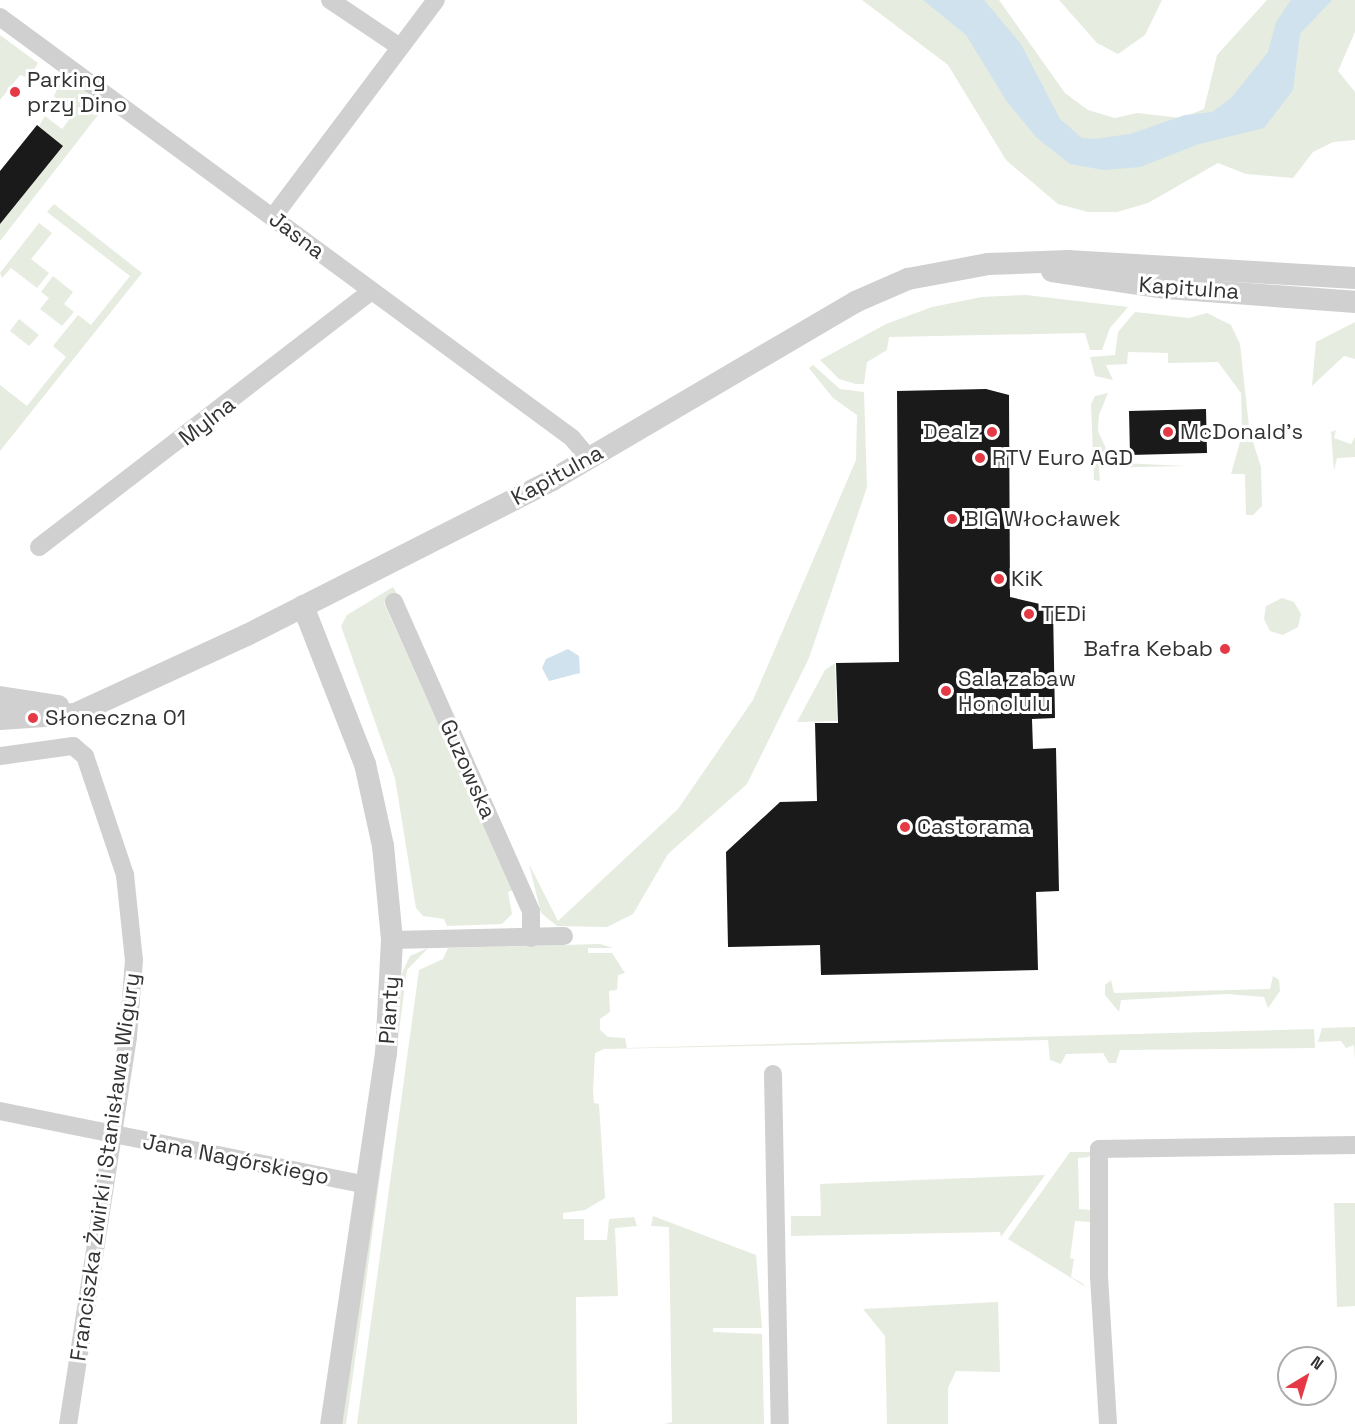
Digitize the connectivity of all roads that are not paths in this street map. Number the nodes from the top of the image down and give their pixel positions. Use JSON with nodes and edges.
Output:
{"nodes":[{"id":1,"x":330,"y":0,"type":"edge"},
{"id":2,"x":436,"y":0,"type":"edge"},
{"id":3,"x":0,"y":17,"type":"edge"},
{"id":4,"x":400,"y":47,"type":"junction"},
{"id":5,"x":273,"y":217,"type":"junction"},
{"id":6,"x":1024,"y":263,"type":"junction"},
{"id":7,"x":1355,"y":278,"type":"edge"},
{"id":8,"x":371,"y":291,"type":"junction"},
{"id":9,"x":1355,"y":302,"type":"edge"},
{"id":10,"x":590,"y":458,"type":"junction"},
{"id":11,"x":39,"y":547,"type":"dead end"},
{"id":12,"x":394,"y":602,"type":"dead end"},
{"id":13,"x":303,"y":606,"type":"junction"},
{"id":14,"x":0,"y":697,"type":"edge"},
{"id":15,"x":93,"y":707,"type":"junction"},
{"id":16,"x":0,"y":719,"type":"edge"},
{"id":17,"x":0,"y":756,"type":"edge"},
{"id":18,"x":564,"y":936,"type":"dead end"},
{"id":19,"x":531,"y":938,"type":"junction"},
{"id":20,"x":392,"y":940,"type":"junction"},
{"id":21,"x":773,"y":1074,"type":"dead end"},
{"id":22,"x":0,"y":1111,"type":"edge"},
{"id":23,"x":114,"y":1135,"type":"junction"},
{"id":24,"x":1355,"y":1144,"type":"edge"},
{"id":25,"x":366,"y":1185,"type":"junction"},
{"id":26,"x":68,"y":1424,"type":"edge"},
{"id":27,"x":331,"y":1424,"type":"edge"},
{"id":28,"x":780,"y":1424,"type":"edge"},
{"id":29,"x":1108,"y":1424,"type":"edge"}],
"edges":[{"from":1,"to":4,"type":"street"},
{"from":2,"to":4,"type":"street"},
{"from":3,"to":5,"type":"street","name":"Jasna"},
{"from":4,"to":5,"type":"street"},
{"from":5,"to":8,"type":"street","name":"Jasna"},
{"from":6,"to":7,"type":"street","name":"Kapitulna"},
{"from":6,"to":9,"type":"street","name":"Kapitulna"},
{"from":6,"to":10,"type":"street","name":"Kapitulna"},
{"from":8,"to":10,"type":"street","name":"Jasna"},
{"from":8,"to":11,"type":"street","name":"Mylna"},
{"from":10,"to":13,"type":"street","name":"Kapitulna"},
{"from":12,"to":19,"type":"street","name":"Guzowska"},
{"from":13,"to":15,"type":"street","name":"Kapitulna"},
{"from":13,"to":20,"type":"street","name":"Planty"},
{"from":14,"to":15,"type":"street"},
{"from":15,"to":16,"type":"street","name":"Kapitulna"},
{"from":17,"to":23,"type":"street","name":"Franciszka Żwirki i Stanisława Wigury"},
{"from":18,"to":19,"type":"street"},
{"from":19,"to":20,"type":"street"},
{"from":20,"to":25,"type":"street","name":"Planty"},
{"from":21,"to":28,"type":"street"},
{"from":22,"to":23,"type":"street","name":"Jana Nagórskiego"},
{"from":23,"to":25,"type":"street","name":"Jana Nagórskiego"},
{"from":23,"to":26,"type":"street","name":"Franciszka Żwirki i Stanisława Wigury"},
{"from":24,"to":29,"type":"street"},
{"from":25,"to":27,"type":"street","name":"Planty"}]}
